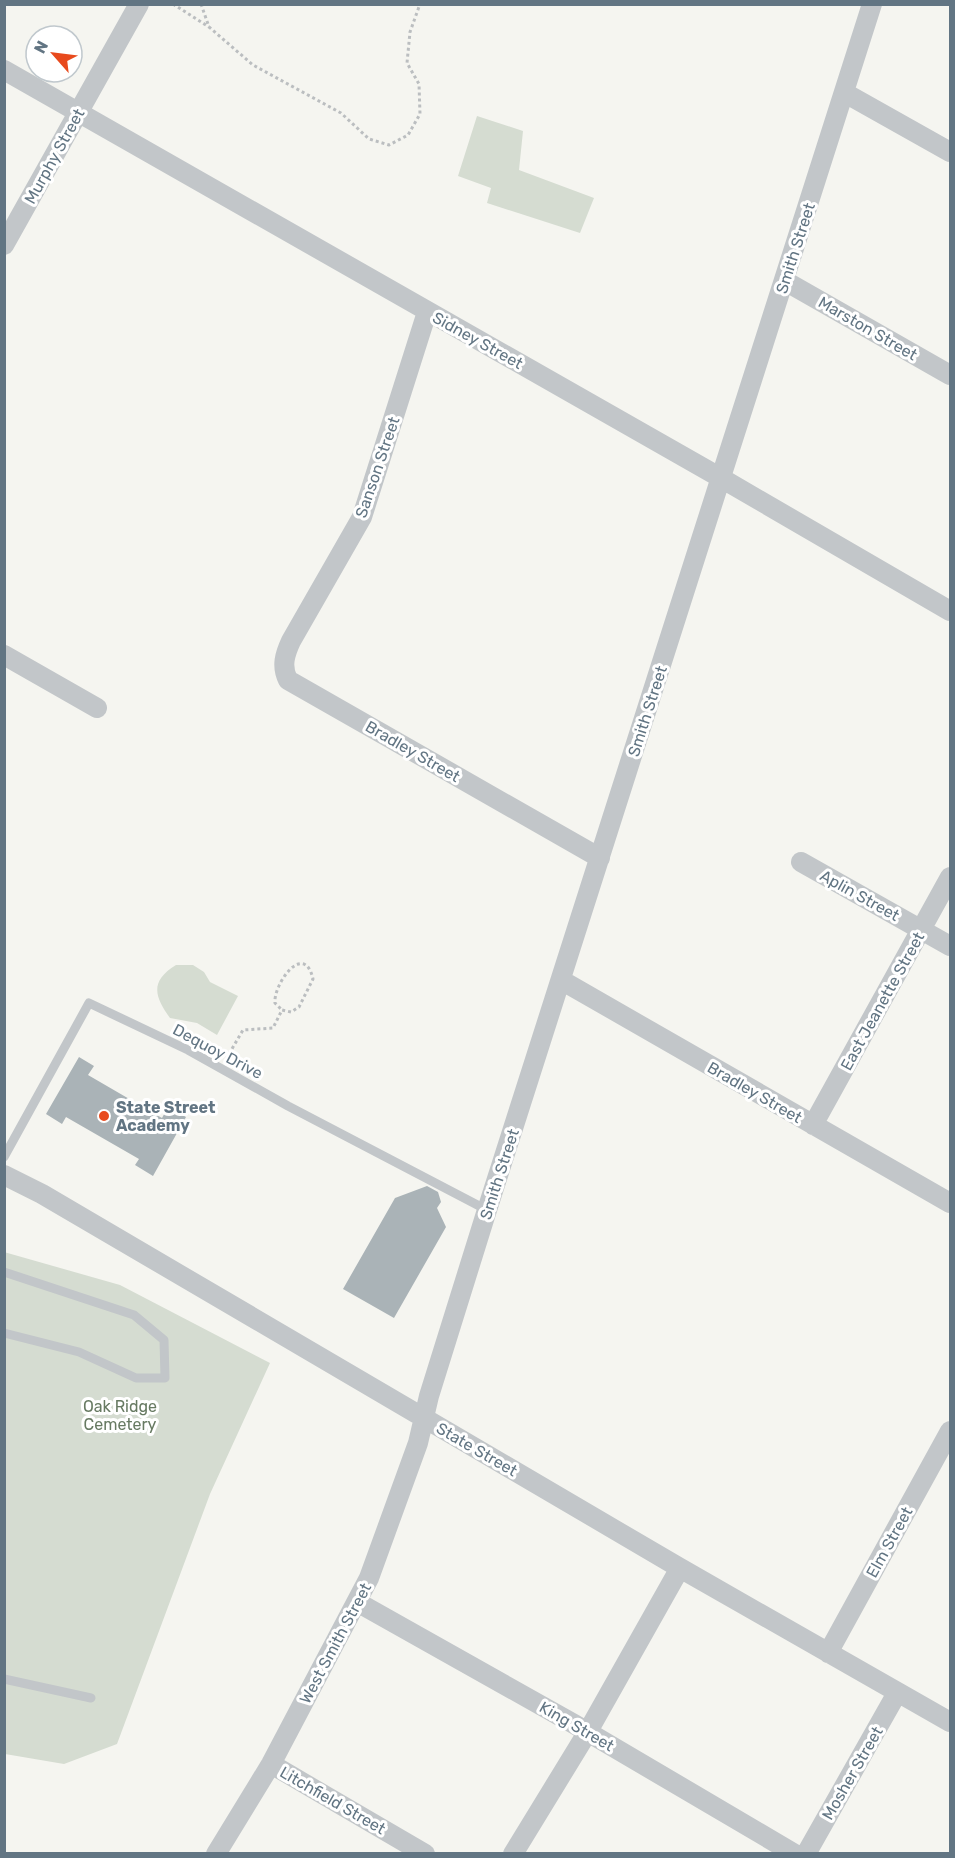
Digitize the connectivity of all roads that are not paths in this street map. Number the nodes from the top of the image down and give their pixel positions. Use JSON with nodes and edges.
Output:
{"nodes":[{"id":1,"x":140,"y":4,"type":"edge"},
{"id":2,"x":872,"y":4,"type":"edge"},
{"id":3,"x":4,"y":70,"type":"edge"},
{"id":4,"x":845,"y":93,"type":"junction"},
{"id":5,"x":78,"y":113,"type":"junction"},
{"id":6,"x":951,"y":152,"type":"edge"},
{"id":7,"x":4,"y":245,"type":"edge"},
{"id":8,"x":785,"y":281,"type":"junction"},
{"id":9,"x":427,"y":312,"type":"junction"},
{"id":10,"x":951,"y":375,"type":"edge"},
{"id":11,"x":721,"y":478,"type":"junction"},
{"id":12,"x":951,"y":611,"type":"edge"},
{"id":13,"x":4,"y":655,"type":"edge"},
{"id":14,"x":288,"y":680,"type":"joint"},
{"id":15,"x":96,"y":708,"type":"dead end"},
{"id":16,"x":600,"y":858,"type":"junction"},
{"id":17,"x":801,"y":862,"type":"dead end"},
{"id":18,"x":951,"y":877,"type":"edge"},
{"id":19,"x":922,"y":929,"type":"junction"},
{"id":20,"x":951,"y":946,"type":"edge"},
{"id":21,"x":561,"y":980,"type":"junction"},
{"id":22,"x":813,"y":1125,"type":"junction"},
{"id":23,"x":4,"y":1157,"type":"edge"},
{"id":24,"x":4,"y":1175,"type":"edge"},
{"id":25,"x":951,"y":1203,"type":"edge"},
{"id":26,"x":487,"y":1210,"type":"junction"},
{"id":27,"x":4,"y":1272,"type":"edge"},
{"id":28,"x":4,"y":1333,"type":"edge"},
{"id":29,"x":424,"y":1418,"type":"junction"},
{"id":30,"x":951,"y":1431,"type":"edge"},
{"id":31,"x":680,"y":1568,"type":"junction"},
{"id":32,"x":357,"y":1602,"type":"junction"},
{"id":33,"x":828,"y":1653,"type":"junction"},
{"id":34,"x":4,"y":1679,"type":"edge"},
{"id":35,"x":897,"y":1693,"type":"junction"},
{"id":36,"x":91,"y":1698,"type":"dead end"},
{"id":37,"x":951,"y":1722,"type":"edge"},
{"id":38,"x":587,"y":1733,"type":"junction"},
{"id":39,"x":271,"y":1764,"type":"junction"},
{"id":40,"x":216,"y":1854,"type":"edge"},
{"id":41,"x":425,"y":1854,"type":"edge"},
{"id":42,"x":513,"y":1854,"type":"edge"},
{"id":43,"x":795,"y":1854,"type":"edge"},
{"id":44,"x":806,"y":1854,"type":"edge"}],
"edges":[{"from":1,"to":5,"type":"street","name":"Murphy Street"},
{"from":2,"to":4,"type":"street","name":"Smith Street"},
{"from":3,"to":5,"type":"street","name":"Sidney Street"},
{"from":4,"to":6,"type":"street"},
{"from":4,"to":8,"type":"street","name":"Smith Street"},
{"from":5,"to":7,"type":"street","name":"Murphy Street"},
{"from":5,"to":9,"type":"street","name":"Sidney Street"},
{"from":8,"to":10,"type":"street","name":"Marston Street"},
{"from":8,"to":11,"type":"street","name":"Smith Street"},
{"from":9,"to":11,"type":"street","name":"Sidney Street"},
{"from":9,"to":14,"type":"street","name":"Sanson Street"},
{"from":11,"to":12,"type":"street","name":"Sidney Street"},
{"from":11,"to":16,"type":"street","name":"Smith Street"},
{"from":13,"to":15,"type":"street"},
{"from":14,"to":16,"type":"street","name":"Bradley Street"},
{"from":16,"to":21,"type":"street","name":"Smith Street"},
{"from":17,"to":19,"type":"street","name":"Aplin Street"},
{"from":18,"to":19,"type":"street","name":"East Jeanette Street"},
{"from":19,"to":20,"type":"street","name":"Aplin Street"},
{"from":19,"to":22,"type":"street","name":"East Jeanette Street"},
{"from":21,"to":22,"type":"street","name":"Bradley Street"},
{"from":21,"to":26,"type":"street","name":"Smith Street"},
{"from":22,"to":25,"type":"street","name":"Bradley Street"},
{"from":23,"to":26,"type":"lane","name":"Dequoy Drive"},
{"from":24,"to":29,"type":"street","name":"State Street"},
{"from":26,"to":29,"type":"street","name":"Smith Street"},
{"from":27,"to":28,"type":"lane"},
{"from":29,"to":31,"type":"street","name":"State Street"},
{"from":29,"to":32,"type":"street","name":"West Smith Street"},
{"from":30,"to":33,"type":"street","name":"Elm Street"},
{"from":31,"to":33,"type":"street","name":"State Street"},
{"from":31,"to":38,"type":"street"},
{"from":32,"to":38,"type":"street","name":"King Street"},
{"from":32,"to":39,"type":"street","name":"West Smith Street"},
{"from":33,"to":35,"type":"street","name":"State Street"},
{"from":34,"to":36,"type":"lane"},
{"from":35,"to":37,"type":"street","name":"State Street"},
{"from":35,"to":44,"type":"street","name":"Mosher Street"},
{"from":38,"to":42,"type":"street"},
{"from":38,"to":43,"type":"street","name":"King Street"},
{"from":39,"to":40,"type":"street","name":"West Smith Street"},
{"from":39,"to":41,"type":"street","name":"Litchfield Street"}]}
